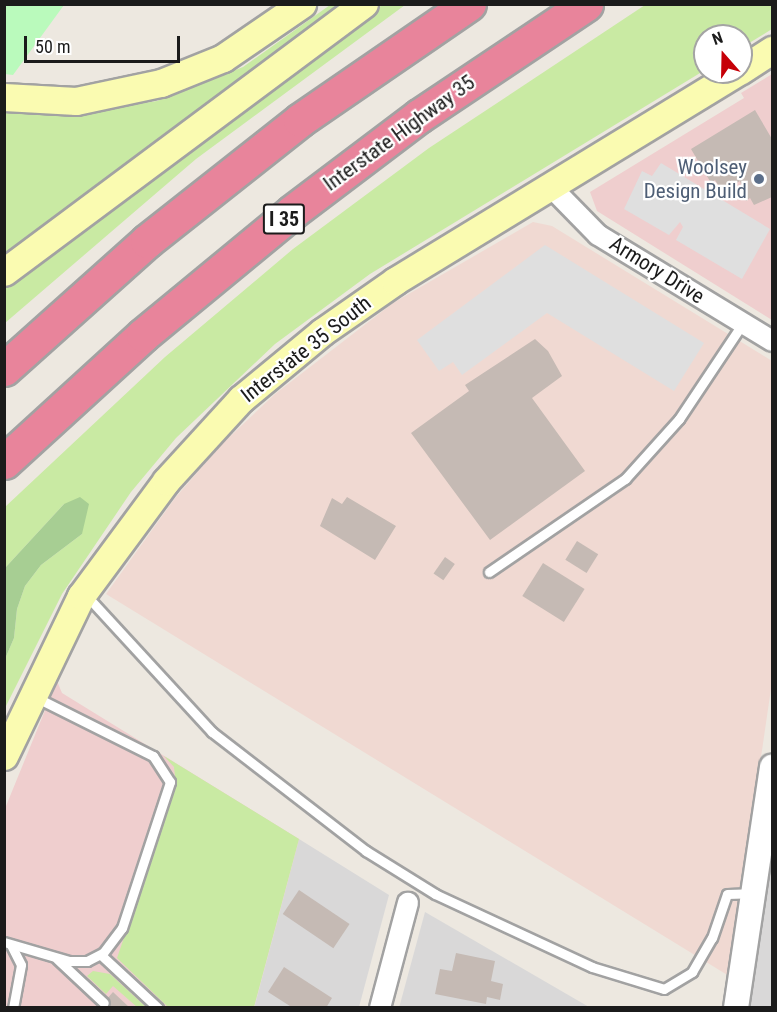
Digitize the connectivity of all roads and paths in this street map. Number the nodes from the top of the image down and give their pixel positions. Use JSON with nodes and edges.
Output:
{"nodes":[{"id":1,"x":302,"y":4,"type":"edge"},
{"id":2,"x":364,"y":4,"type":"edge"},
{"id":3,"x":469,"y":4,"type":"edge"},
{"id":4,"x":586,"y":4,"type":"edge"},
{"id":5,"x":772,"y":50,"type":"edge"},
{"id":6,"x":753,"y":62,"type":"edge"},
{"id":7,"x":718,"y":84,"type":"edge"},
{"id":8,"x":4,"y":97,"type":"edge"},
{"id":9,"x":551,"y":187,"type":"junction"},
{"id":10,"x":4,"y":272,"type":"edge"},
{"id":11,"x":743,"y":323,"type":"junction"},
{"id":12,"x":772,"y":341,"type":"edge"},
{"id":13,"x":4,"y":369,"type":"edge"},
{"id":14,"x":4,"y":462,"type":"edge"},
{"id":15,"x":489,"y":572,"type":"dead end"},
{"id":16,"x":84,"y":593,"type":"junction"},
{"id":17,"x":30,"y":695,"type":"junction"},
{"id":18,"x":5,"y":753,"type":"edge"},
{"id":19,"x":772,"y":767,"type":"edge"},
{"id":20,"x":418,"y":883,"type":"junction"},
{"id":21,"x":754,"y":893,"type":"junction"},
{"id":22,"x":408,"y":903,"type":"joint"},
{"id":23,"x":5,"y":943,"type":"edge"},
{"id":24,"x":101,"y":955,"type":"junction"},
{"id":25,"x":56,"y":958,"type":"junction"},
{"id":26,"x":104,"y":1003,"type":"dead end"},
{"id":27,"x":13,"y":1008,"type":"edge"},
{"id":28,"x":158,"y":1008,"type":"edge"},
{"id":29,"x":380,"y":1008,"type":"edge"},
{"id":30,"x":736,"y":1008,"type":"edge"}],
"edges":[{"from":1,"to":8,"type":"main road"},
{"from":2,"to":10,"type":"main road"},
{"from":3,"to":13,"type":"highway"},
{"from":4,"to":14,"type":"highway","name":"Interstate Highway 35","number":"I 35"},
{"from":5,"to":6,"type":"main road","name":"Interstate 35 South"},
{"from":7,"to":9,"type":"main road","name":"Interstate 35 South"},
{"from":9,"to":11,"type":"street","name":"Armory Drive"},
{"from":9,"to":16,"type":"main road","name":"Interstate 35 South"},
{"from":11,"to":12,"type":"street","name":"Armory Drive"},
{"from":11,"to":15,"type":"lane"},
{"from":16,"to":17,"type":"main road","name":"Interstate 35 South"},
{"from":16,"to":20,"type":"lane"},
{"from":17,"to":18,"type":"main road","name":"Interstate 35 South"},
{"from":17,"to":24,"type":"lane"},
{"from":19,"to":21,"type":"street"},
{"from":20,"to":21,"type":"lane"},
{"from":20,"to":22,"type":"lane"},
{"from":21,"to":30,"type":"street"},
{"from":22,"to":29,"type":"street"},
{"from":23,"to":25,"type":"lane"},
{"from":23,"to":27,"type":"lane"},
{"from":24,"to":25,"type":"lane"},
{"from":24,"to":28,"type":"lane"},
{"from":25,"to":26,"type":"lane"}]}
